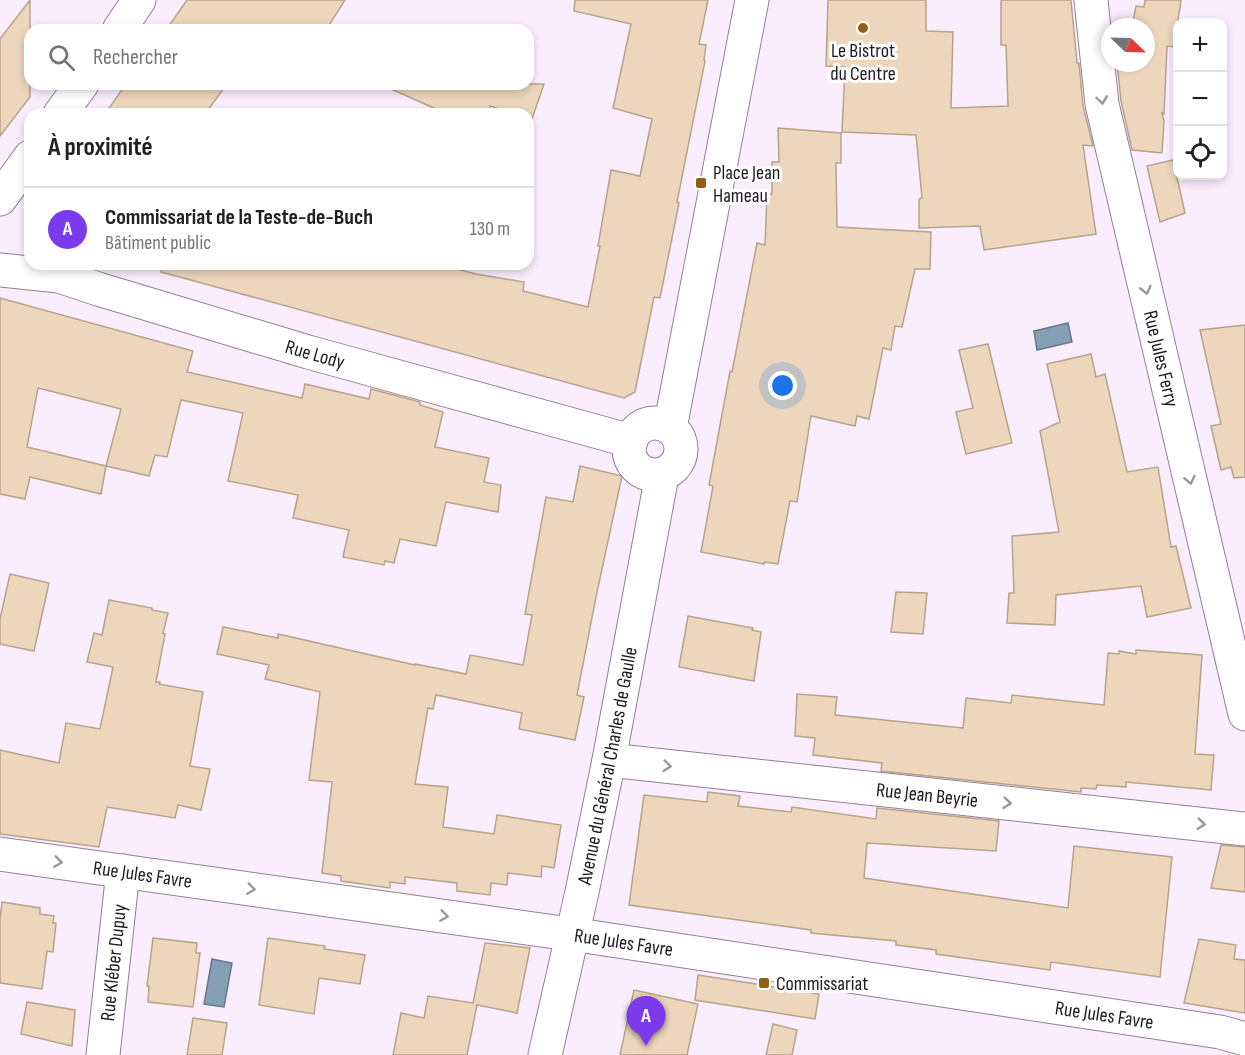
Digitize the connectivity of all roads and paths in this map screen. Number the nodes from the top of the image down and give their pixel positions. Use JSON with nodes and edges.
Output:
{"nodes":[{"id":1,"x":139,"y":0,"type":"edge"},
{"id":2,"x":752,"y":0,"type":"edge"},
{"id":3,"x":1092,"y":0,"type":"edge"},
{"id":4,"x":123,"y":24,"type":"edge"},
{"id":5,"x":78,"y":90,"type":"edge"},
{"id":6,"x":64,"y":108,"type":"edge"},
{"id":7,"x":24,"y":165,"type":"edge"},
{"id":8,"x":0,"y":199,"type":"edge"},
{"id":9,"x":0,"y":270,"type":"edge"},
{"id":10,"x":670,"y":428,"type":"junction"},
{"id":11,"x":631,"y":441,"type":"junction"},
{"id":12,"x":662,"y":475,"type":"junction"},
{"id":13,"x":1245,"y":714,"type":"edge"},
{"id":14,"x":609,"y":760,"type":"junction"},
{"id":15,"x":1245,"y":828,"type":"edge"},
{"id":16,"x":0,"y":854,"type":"edge"},
{"id":17,"x":123,"y":871,"type":"junction"},
{"id":18,"x":573,"y":934,"type":"junction"},
{"id":19,"x":1226,"y":1042,"type":"edge"},
{"id":20,"x":103,"y":1055,"type":"edge"},
{"id":21,"x":544,"y":1055,"type":"edge"}],
"edges":[{"from":1,"to":4,"type":"street"},
{"from":2,"to":10,"type":"street"},
{"from":3,"to":13,"type":"street","name":"Rue Jules Ferry","one_way":true},
{"from":5,"to":6,"type":"street"},
{"from":7,"to":8,"type":"street"},
{"from":9,"to":11,"type":"street","name":"Rue Lody"},
{"from":10,"to":11,"type":"street"},
{"from":10,"to":12,"type":"street"},
{"from":11,"to":12,"type":"street"},
{"from":12,"to":14,"type":"street","name":"Avenue du Général Charles de Gaulle"},
{"from":14,"to":15,"type":"street","name":"Rue Jean Beyrie","one_way":true},
{"from":14,"to":18,"type":"street","name":"Avenue du Général Charles de Gaulle"},
{"from":16,"to":17,"type":"street","name":"Rue Jules Favre","one_way":true},
{"from":17,"to":18,"type":"street","name":"Rue Jules Favre","one_way":true},
{"from":17,"to":20,"type":"street","name":"Rue Kléber Dupuy"},
{"from":18,"to":19,"type":"street","name":"Rue Jules Favre"},
{"from":18,"to":21,"type":"street","name":"Avenue du Général Charles de Gaulle"}]}
